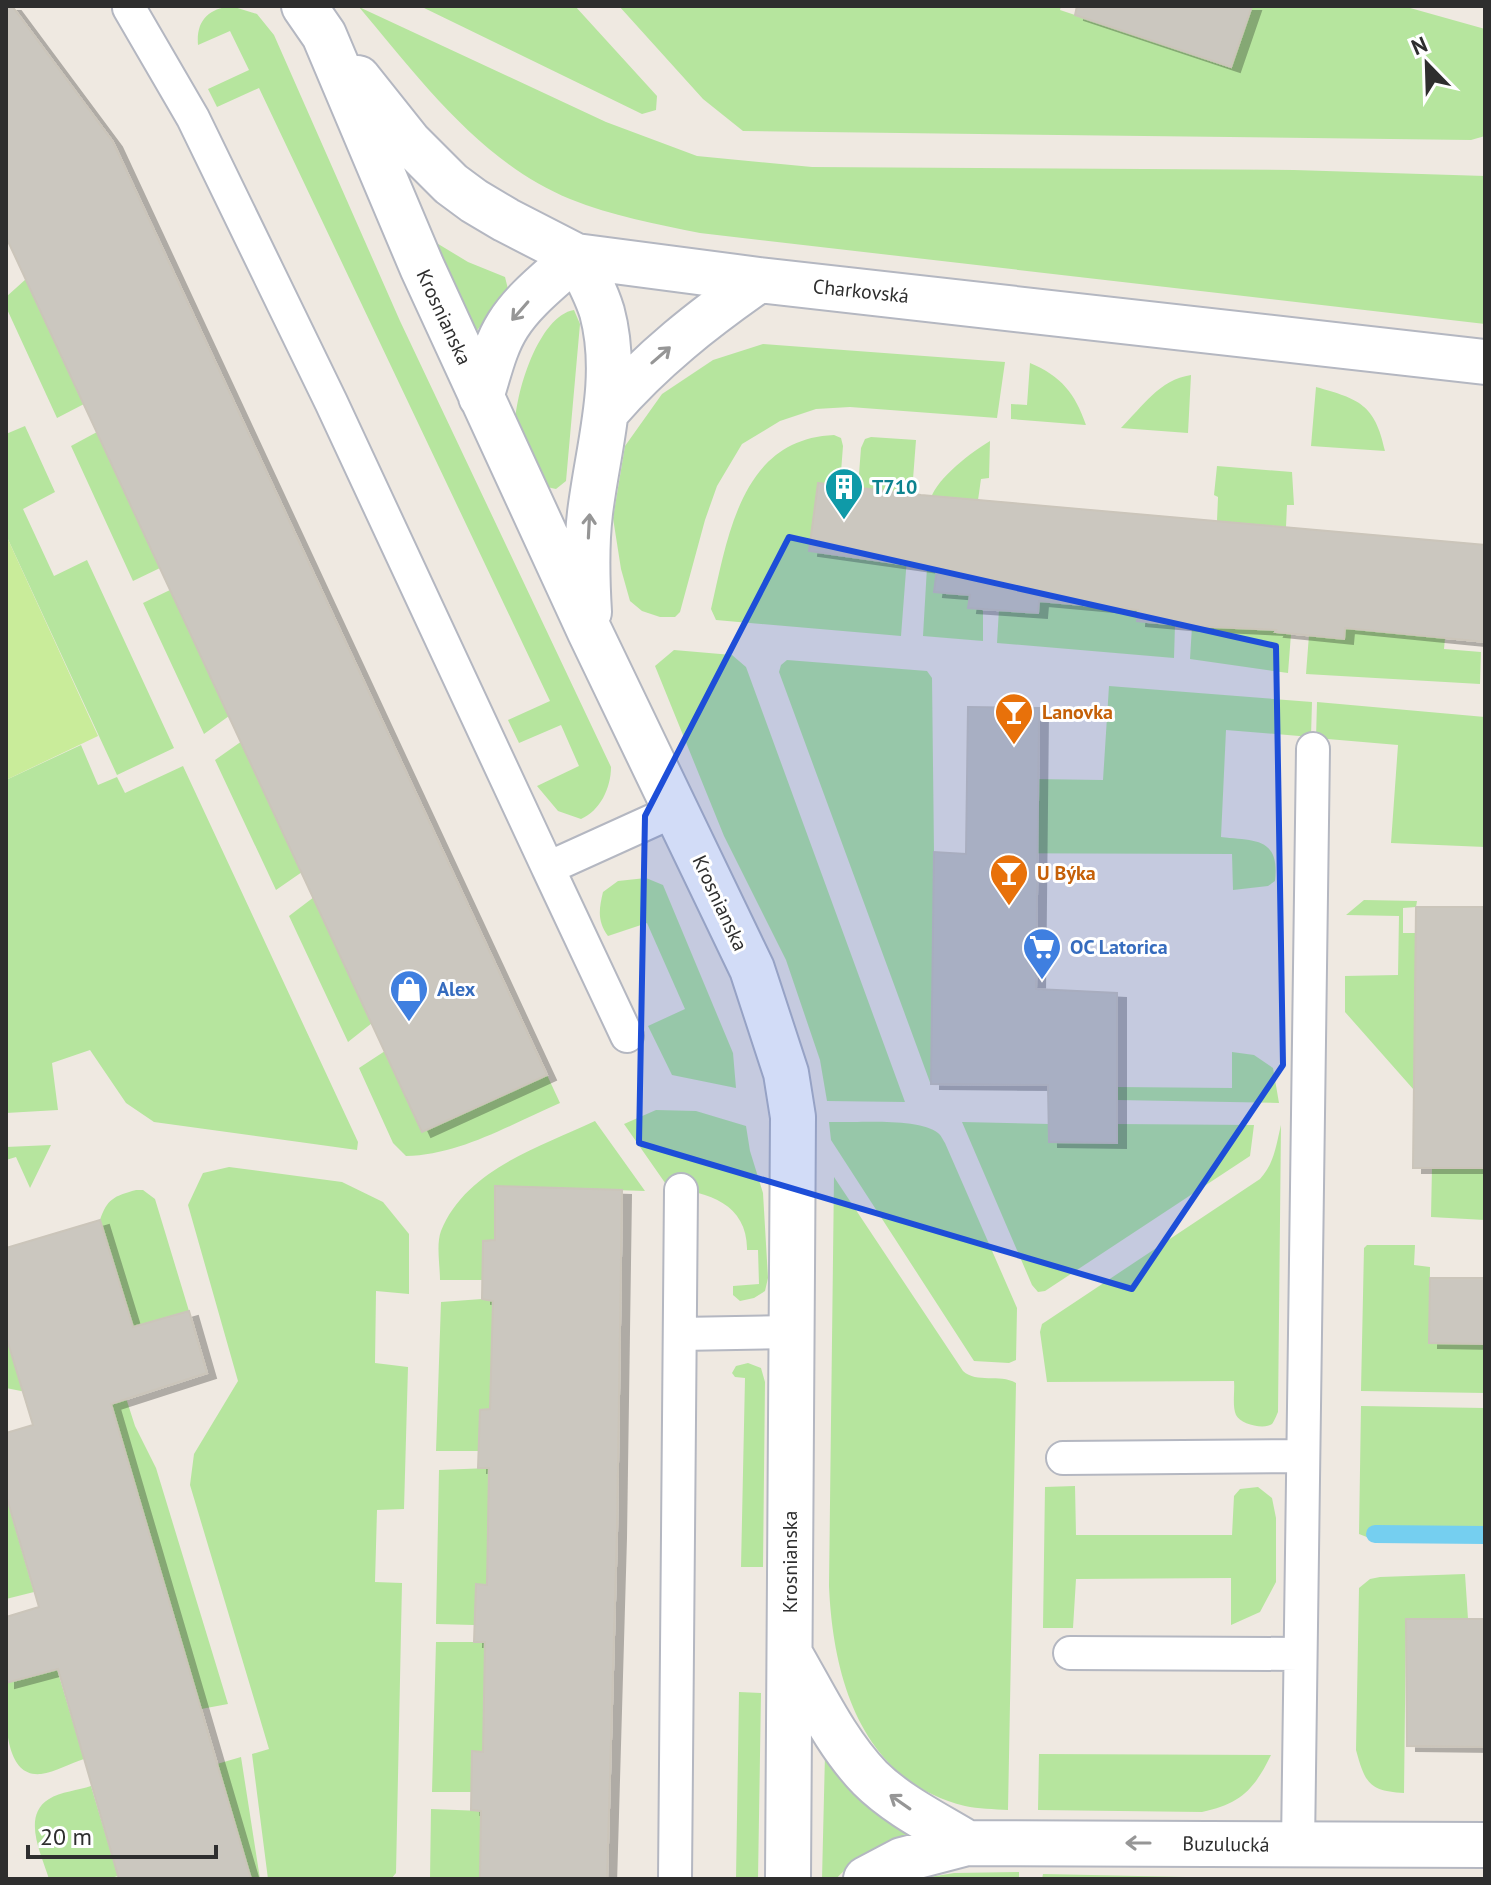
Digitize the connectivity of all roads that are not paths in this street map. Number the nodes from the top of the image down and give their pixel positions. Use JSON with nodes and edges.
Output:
{"nodes":[{"id":1,"x":130,"y":7,"type":"edge"},
{"id":2,"x":314,"y":20,"type":"edge"},
{"id":3,"x":576,"y":256,"type":"junction"},
{"id":4,"x":759,"y":280,"type":"junction"},
{"id":5,"x":1485,"y":362,"type":"edge"},
{"id":6,"x":481,"y":397,"type":"junction"},
{"id":7,"x":607,"y":411,"type":"junction"},
{"id":8,"x":590,"y":632,"type":"junction"},
{"id":9,"x":1313,"y":749,"type":"dead end"},
{"id":10,"x":676,"y":810,"type":"junction"},
{"id":11,"x":548,"y":868,"type":"junction"},
{"id":12,"x":627,"y":1036,"type":"dead end"},
{"id":13,"x":681,"y":1190,"type":"dead end"},
{"id":14,"x":792,"y":1332,"type":"junction"},
{"id":15,"x":680,"y":1334,"type":"junction"},
{"id":16,"x":1303,"y":1456,"type":"junction"},
{"id":17,"x":1063,"y":1458,"type":"dead end"},
{"id":18,"x":1070,"y":1653,"type":"dead end"},
{"id":19,"x":790,"y":1654,"type":"junction"},
{"id":20,"x":1299,"y":1654,"type":"junction"},
{"id":21,"x":967,"y":1843,"type":"junction"},
{"id":22,"x":1298,"y":1845,"type":"junction"},
{"id":23,"x":1485,"y":1845,"type":"edge"},
{"id":24,"x":675,"y":1879,"type":"edge"},
{"id":25,"x":788,"y":1879,"type":"edge"},
{"id":26,"x":866,"y":1879,"type":"edge"}],
"edges":[{"from":1,"to":11,"type":"lane"},
{"from":2,"to":3,"type":"street","name":"Charkovská"},
{"from":2,"to":6,"type":"street","name":"Krosnianska"},
{"from":3,"to":4,"type":"street","name":"Charkovská"},
{"from":3,"to":6,"type":"street","one_way":true},
{"from":3,"to":7,"type":"street"},
{"from":4,"to":5,"type":"street","name":"Charkovská"},
{"from":7,"to":4,"type":"street","one_way":true},
{"from":6,"to":8,"type":"street","name":"Krosnianska"},
{"from":8,"to":7,"type":"street","one_way":true},
{"from":8,"to":10,"type":"street","name":"Krosnianska"},
{"from":9,"to":16,"type":"lane"},
{"from":10,"to":11,"type":"lane"},
{"from":10,"to":14,"type":"street","name":"Krosnianska"},
{"from":11,"to":12,"type":"lane"},
{"from":13,"to":15,"type":"lane"},
{"from":14,"to":15,"type":"lane"},
{"from":14,"to":19,"type":"street","name":"Krosnianska"},
{"from":15,"to":24,"type":"lane"},
{"from":16,"to":17,"type":"lane"},
{"from":16,"to":20,"type":"lane"},
{"from":18,"to":20,"type":"lane"},
{"from":21,"to":19,"type":"street","one_way":true},
{"from":19,"to":25,"type":"street","name":"Krosnianska"},
{"from":20,"to":22,"type":"lane"},
{"from":22,"to":21,"type":"street","name":"Buzulucká","one_way":true},
{"from":21,"to":26,"type":"street","name":"Buzulucká"},
{"from":22,"to":23,"type":"street","name":"Buzulucká"}]}
